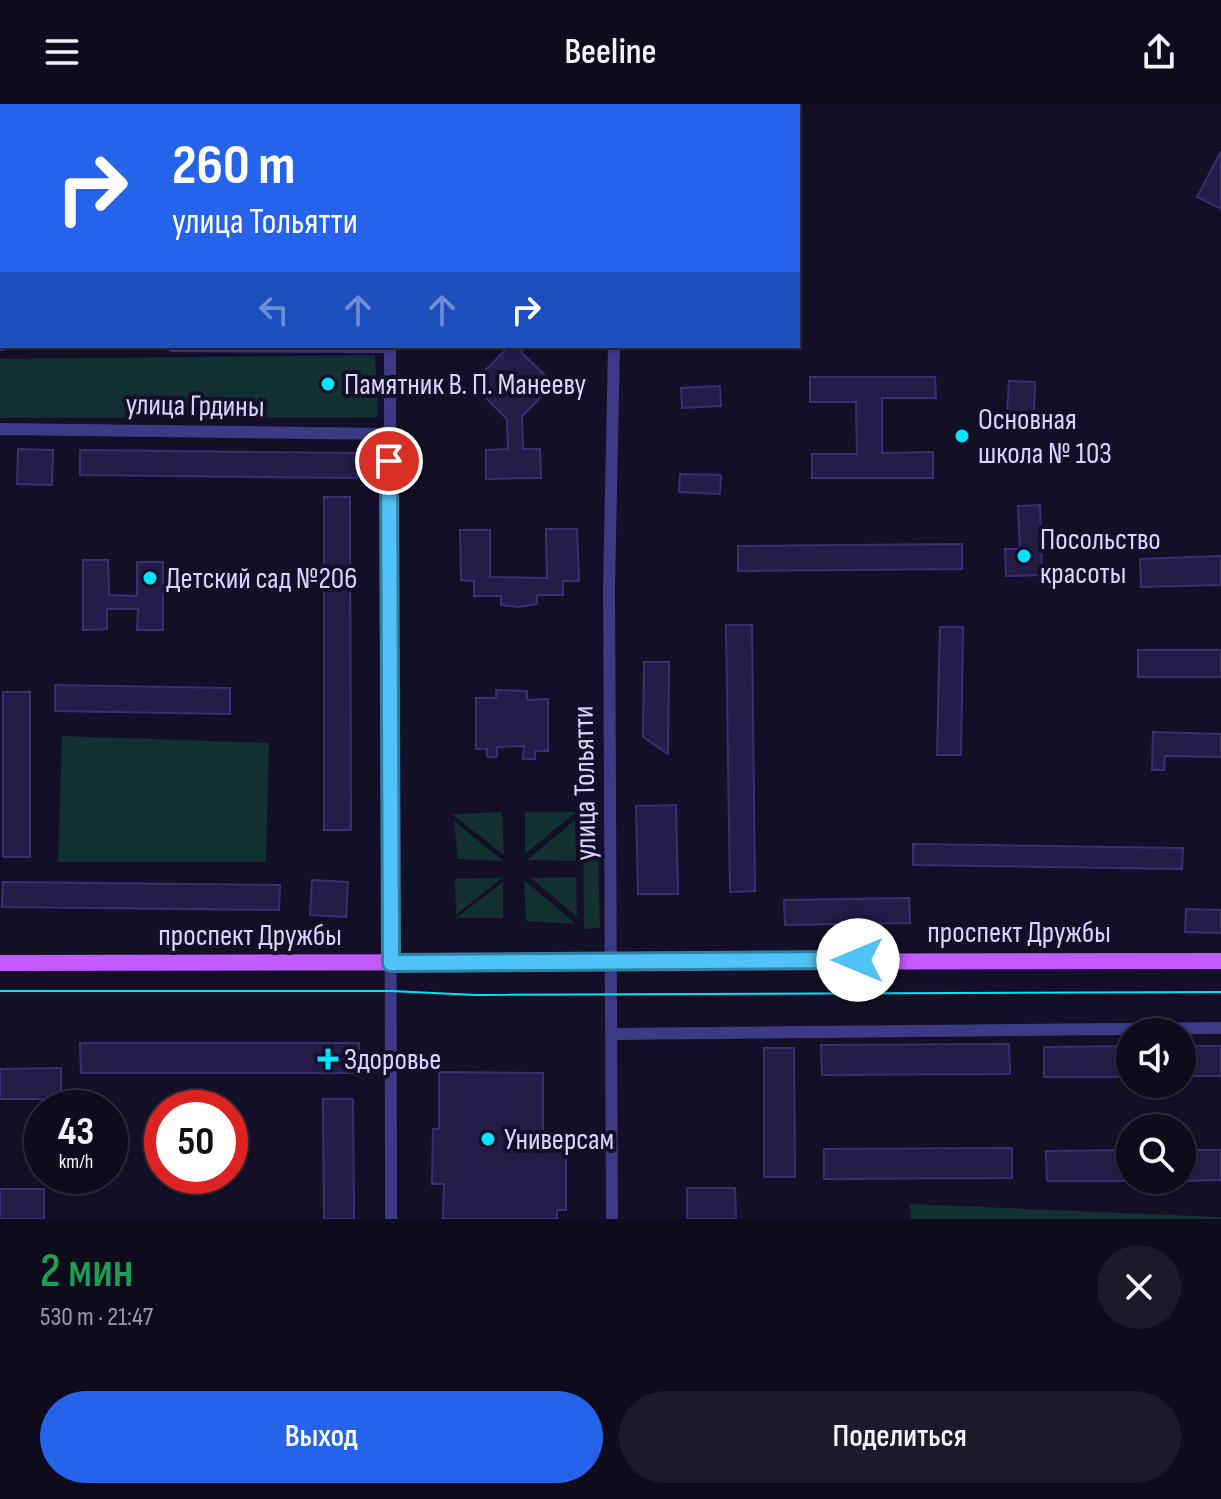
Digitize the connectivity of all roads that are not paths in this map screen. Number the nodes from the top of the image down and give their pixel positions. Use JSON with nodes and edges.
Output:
{"nodes":[{"id":1,"x":390,"y":348,"type":"edge"},
{"id":2,"x":614,"y":348,"type":"edge"},
{"id":3,"x":0,"y":429,"type":"edge"},
{"id":4,"x":389,"y":434,"type":"junction"},
{"id":5,"x":1221,"y":961,"type":"edge"},
{"id":6,"x":612,"y":962,"type":"junction"},
{"id":7,"x":0,"y":963,"type":"edge"},
{"id":8,"x":391,"y":963,"type":"junction"},
{"id":9,"x":1221,"y":1028,"type":"edge"},
{"id":10,"x":612,"y":1034,"type":"junction"},
{"id":11,"x":391,"y":1219,"type":"edge"},
{"id":12,"x":612,"y":1219,"type":"edge"}],
"edges":[{"from":1,"to":4,"type":"street"},
{"from":2,"to":6,"type":"street","name":"улица Тольятти"},
{"from":3,"to":4,"type":"street","name":"улица Грдины"},
{"from":4,"to":8,"type":"street"},
{"from":5,"to":6,"type":"main road","name":"проспект Дружбы"},
{"from":6,"to":8,"type":"main road","name":"проспект Дружбы"},
{"from":6,"to":10,"type":"street","name":"улица Тольятти"},
{"from":7,"to":8,"type":"main road","name":"проспект Дружбы"},
{"from":8,"to":11,"type":"street"},
{"from":9,"to":10,"type":"street"},
{"from":10,"to":12,"type":"street","name":"улица Тольятти"}]}
